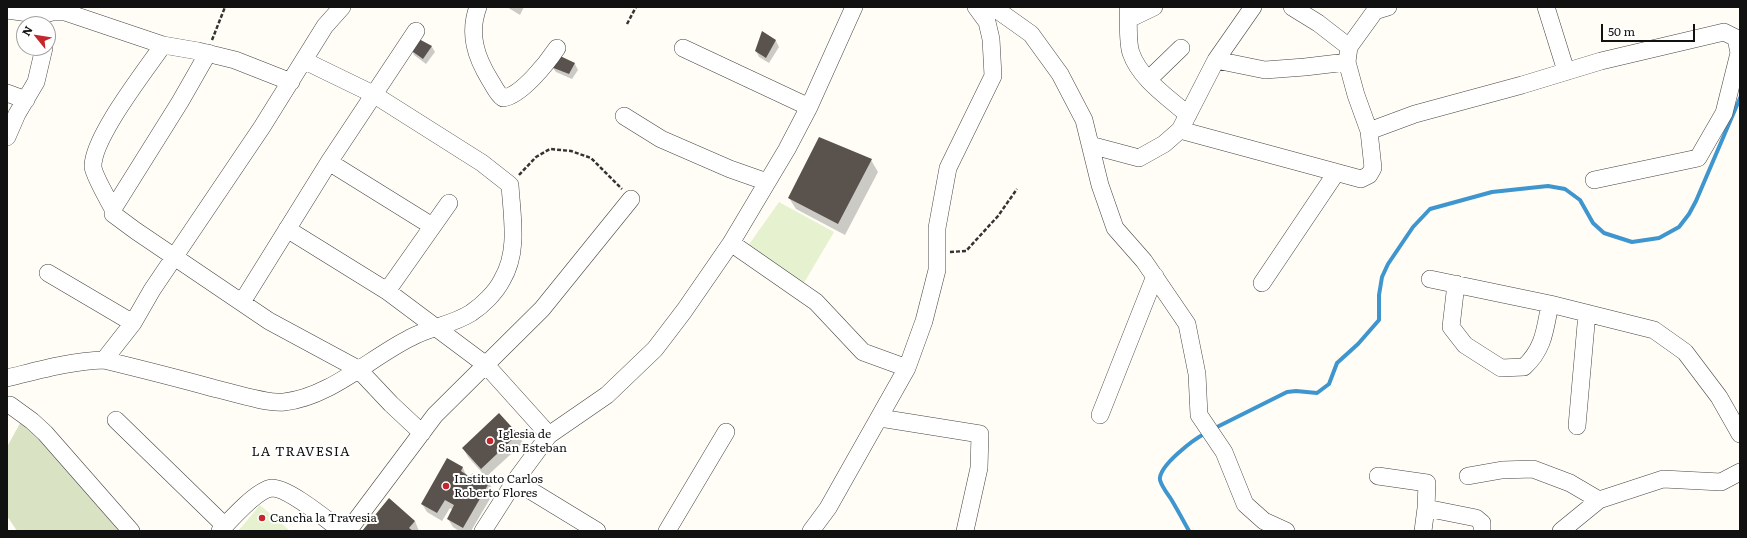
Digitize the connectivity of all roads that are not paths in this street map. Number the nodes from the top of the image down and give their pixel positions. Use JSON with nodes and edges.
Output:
{"nodes":[{"id":1,"x":342,"y":7,"type":"edge"},
{"id":2,"x":478,"y":7,"type":"edge"},
{"id":3,"x":854,"y":7,"type":"edge"},
{"id":4,"x":976,"y":7,"type":"edge"},
{"id":5,"x":993,"y":7,"type":"edge"},
{"id":6,"x":1154,"y":7,"type":"edge"},
{"id":7,"x":1253,"y":7,"type":"edge"},
{"id":8,"x":1292,"y":7,"type":"edge"},
{"id":9,"x":1388,"y":7,"type":"edge"},
{"id":10,"x":1546,"y":7,"type":"edge"},
{"id":11,"x":7,"y":10,"type":"edge"},
{"id":12,"x":1129,"y":13,"type":"edge"},
{"id":13,"x":43,"y":15,"type":"edge"},
{"id":14,"x":416,"y":31,"type":"dead end"},
{"id":15,"x":164,"y":45,"type":"junction"},
{"id":16,"x":557,"y":48,"type":"dead end"},
{"id":17,"x":683,"y":48,"type":"dead end"},
{"id":18,"x":1181,"y":48,"type":"dead end"},
{"id":19,"x":208,"y":54,"type":"junction"},
{"id":20,"x":1348,"y":54,"type":"junction"},
{"id":21,"x":42,"y":56,"type":"edge"},
{"id":22,"x":1216,"y":60,"type":"junction"},
{"id":23,"x":305,"y":61,"type":"junction"},
{"id":24,"x":1566,"y":71,"type":"junction"},
{"id":25,"x":1149,"y":79,"type":"junction"},
{"id":26,"x":291,"y":82,"type":"junction"},
{"id":27,"x":7,"y":93,"type":"edge"},
{"id":28,"x":373,"y":94,"type":"junction"},
{"id":29,"x":26,"y":100,"type":"junction"},
{"id":30,"x":809,"y":107,"type":"junction"},
{"id":31,"x":1188,"y":115,"type":"junction"},
{"id":32,"x":624,"y":116,"type":"dead end"},
{"id":33,"x":1180,"y":130,"type":"junction"},
{"id":34,"x":1369,"y":131,"type":"junction"},
{"id":35,"x":7,"y":137,"type":"edge"},
{"id":36,"x":1090,"y":145,"type":"junction"},
{"id":37,"x":329,"y":162,"type":"junction"},
{"id":38,"x":1336,"y":173,"type":"junction"},
{"id":39,"x":1594,"y":180,"type":"dead end"},
{"id":40,"x":767,"y":182,"type":"junction"},
{"id":41,"x":631,"y":199,"type":"road end"},
{"id":42,"x":449,"y":203,"type":"dead end"},
{"id":43,"x":113,"y":209,"type":"junction"},
{"id":44,"x":432,"y":226,"type":"junction"},
{"id":45,"x":288,"y":229,"type":"junction"},
{"id":46,"x":732,"y":243,"type":"junction"},
{"id":47,"x":175,"y":257,"type":"junction"},
{"id":48,"x":48,"y":273,"type":"dead end"},
{"id":49,"x":1155,"y":276,"type":"junction"},
{"id":50,"x":1430,"y":279,"type":"dead end"},
{"id":51,"x":1262,"y":283,"type":"dead end"},
{"id":52,"x":1456,"y":284,"type":"junction"},
{"id":53,"x":387,"y":291,"type":"junction"},
{"id":54,"x":242,"y":302,"type":"junction"},
{"id":55,"x":1550,"y":304,"type":"junction"},
{"id":56,"x":1587,"y":313,"type":"junction"},
{"id":57,"x":133,"y":323,"type":"junction"},
{"id":58,"x":436,"y":326,"type":"junction"},
{"id":59,"x":104,"y":360,"type":"junction"},
{"id":60,"x":486,"y":365,"type":"junction"},
{"id":61,"x":907,"y":368,"type":"junction"},
{"id":62,"x":358,"y":369,"type":"junction"},
{"id":63,"x":7,"y":378,"type":"edge"},
{"id":64,"x":10,"y":405,"type":"dead end"},
{"id":65,"x":1100,"y":415,"type":"dead end"},
{"id":66,"x":880,"y":418,"type":"junction"},
{"id":67,"x":116,"y":420,"type":"dead end"},
{"id":68,"x":1577,"y":426,"type":"dead end"},
{"id":69,"x":726,"y":432,"type":"dead end"},
{"id":70,"x":422,"y":434,"type":"junction"},
{"id":71,"x":1740,"y":434,"type":"edge"},
{"id":72,"x":549,"y":435,"type":"junction"},
{"id":73,"x":1740,"y":472,"type":"edge"},
{"id":74,"x":1378,"y":476,"type":"dead end"},
{"id":75,"x":1468,"y":476,"type":"dead end"},
{"id":76,"x":515,"y":481,"type":"junction"},
{"id":77,"x":1599,"y":500,"type":"junction"},
{"id":78,"x":1426,"y":508,"type":"junction"},
{"id":79,"x":223,"y":528,"type":"edge"},
{"id":80,"x":131,"y":531,"type":"edge"},
{"id":81,"x":342,"y":531,"type":"edge"},
{"id":82,"x":348,"y":531,"type":"edge"},
{"id":83,"x":483,"y":531,"type":"edge"},
{"id":84,"x":598,"y":531,"type":"edge"},
{"id":85,"x":667,"y":531,"type":"edge"},
{"id":86,"x":811,"y":531,"type":"edge"},
{"id":87,"x":966,"y":531,"type":"edge"},
{"id":88,"x":1286,"y":531,"type":"edge"},
{"id":89,"x":1423,"y":531,"type":"edge"},
{"id":90,"x":1482,"y":531,"type":"edge"},
{"id":91,"x":1561,"y":531,"type":"edge"}],
"edges":[{"from":1,"to":23,"type":"street"},
{"from":2,"to":16,"type":"street"},
{"from":3,"to":30,"type":"street"},
{"from":4,"to":61,"type":"street"},
{"from":5,"to":36,"type":"street"},
{"from":6,"to":12,"type":"street"},
{"from":7,"to":22,"type":"street"},
{"from":8,"to":20,"type":"street"},
{"from":9,"to":20,"type":"street"},
{"from":10,"to":24,"type":"street"},
{"from":11,"to":13,"type":"street"},
{"from":12,"to":25,"type":"street"},
{"from":13,"to":15,"type":"street"},
{"from":14,"to":28,"type":"street"},
{"from":15,"to":19,"type":"street"},
{"from":15,"to":43,"type":"street"},
{"from":17,"to":30,"type":"street"},
{"from":18,"to":25,"type":"street"},
{"from":19,"to":26,"type":"street"},
{"from":19,"to":43,"type":"street"},
{"from":20,"to":22,"type":"street"},
{"from":20,"to":34,"type":"street"},
{"from":21,"to":29,"type":"street"},
{"from":22,"to":31,"type":"street"},
{"from":23,"to":26,"type":"street"},
{"from":23,"to":28,"type":"street"},
{"from":24,"to":34,"type":"street"},
{"from":24,"to":39,"type":"street"},
{"from":25,"to":31,"type":"street"},
{"from":26,"to":47,"type":"street"},
{"from":27,"to":29,"type":"street"},
{"from":28,"to":37,"type":"street"},
{"from":28,"to":58,"type":"street"},
{"from":29,"to":35,"type":"street"},
{"from":30,"to":40,"type":"street"},
{"from":31,"to":33,"type":"street"},
{"from":32,"to":40,"type":"street"},
{"from":33,"to":36,"type":"street"},
{"from":33,"to":38,"type":"street"},
{"from":34,"to":38,"type":"street"},
{"from":36,"to":49,"type":"street"},
{"from":37,"to":44,"type":"street"},
{"from":37,"to":45,"type":"street"},
{"from":38,"to":51,"type":"street"},
{"from":40,"to":46,"type":"street"},
{"from":41,"to":60,"type":"street"},
{"from":42,"to":44,"type":"street"},
{"from":43,"to":47,"type":"street"},
{"from":44,"to":53,"type":"street"},
{"from":45,"to":53,"type":"street"},
{"from":45,"to":54,"type":"street"},
{"from":46,"to":61,"type":"street"},
{"from":46,"to":72,"type":"street"},
{"from":47,"to":54,"type":"street"},
{"from":47,"to":57,"type":"street"},
{"from":48,"to":57,"type":"street"},
{"from":49,"to":65,"type":"street"},
{"from":49,"to":88,"type":"street"},
{"from":50,"to":52,"type":"street"},
{"from":52,"to":55,"type":"street"},
{"from":52,"to":55,"type":"street"},
{"from":53,"to":58,"type":"street"},
{"from":54,"to":62,"type":"street"},
{"from":55,"to":56,"type":"street"},
{"from":56,"to":68,"type":"street"},
{"from":56,"to":71,"type":"street"},
{"from":57,"to":59,"type":"street"},
{"from":58,"to":60,"type":"street"},
{"from":58,"to":62,"type":"street"},
{"from":59,"to":62,"type":"street"},
{"from":59,"to":63,"type":"street"},
{"from":60,"to":70,"type":"street"},
{"from":60,"to":72,"type":"street"},
{"from":61,"to":66,"type":"street"},
{"from":62,"to":70,"type":"street"},
{"from":64,"to":80,"type":"street"},
{"from":66,"to":86,"type":"street"},
{"from":66,"to":87,"type":"street"},
{"from":67,"to":79,"type":"street"},
{"from":69,"to":85,"type":"street"},
{"from":70,"to":82,"type":"street"},
{"from":72,"to":76,"type":"street"},
{"from":73,"to":77,"type":"street"},
{"from":74,"to":78,"type":"street"},
{"from":75,"to":77,"type":"street"},
{"from":76,"to":83,"type":"street"},
{"from":76,"to":84,"type":"street"},
{"from":77,"to":91,"type":"street"},
{"from":78,"to":89,"type":"street"},
{"from":78,"to":90,"type":"street"},
{"from":79,"to":81,"type":"street"}]}
